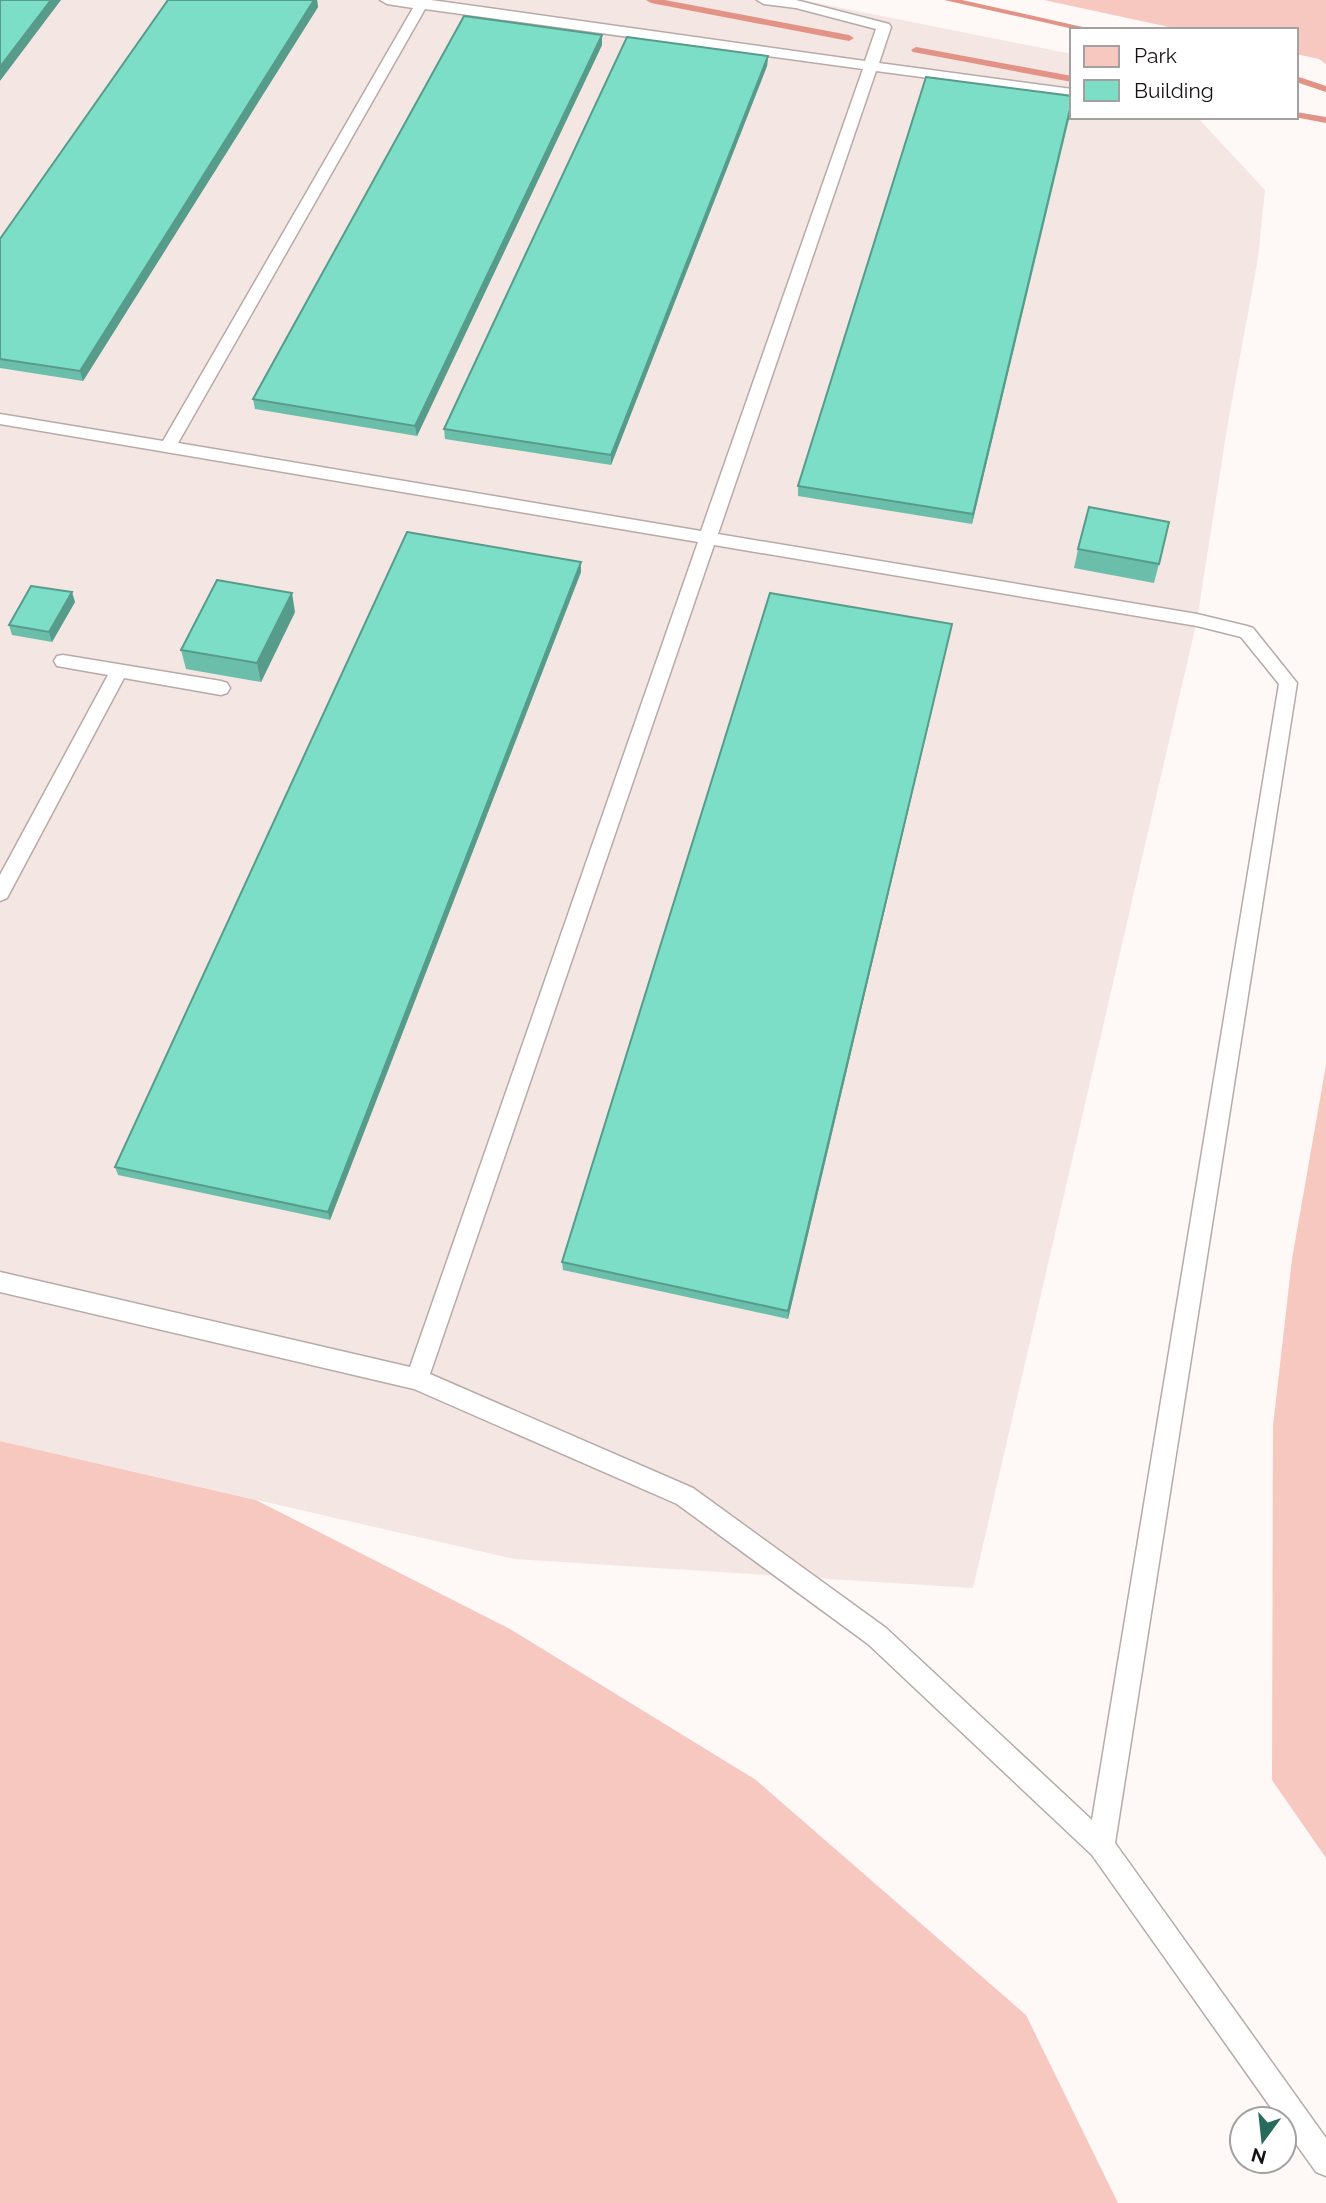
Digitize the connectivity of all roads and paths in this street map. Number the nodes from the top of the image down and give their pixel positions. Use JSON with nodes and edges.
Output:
{"nodes":[{"id":1,"x":387,"y":0,"type":"edge"},
{"id":2,"x":764,"y":0,"type":"edge"},
{"id":3,"x":422,"y":2,"type":"edge"},
{"id":4,"x":871,"y":66,"type":"junction"},
{"id":5,"x":1070,"y":93,"type":"edge"},
{"id":6,"x":0,"y":419,"type":"edge"},
{"id":7,"x":167,"y":448,"type":"junction"},
{"id":8,"x":708,"y":538,"type":"junction"},
{"id":9,"x":63,"y":661,"type":"dead end"},
{"id":10,"x":119,"y":671,"type":"junction"},
{"id":11,"x":221,"y":688,"type":"dead end"},
{"id":12,"x":0,"y":892,"type":"edge"},
{"id":13,"x":0,"y":1282,"type":"edge"},
{"id":14,"x":417,"y":1379,"type":"junction"},
{"id":15,"x":1101,"y":1846,"type":"junction"},
{"id":16,"x":1326,"y":2162,"type":"edge"}],
"edges":[{"from":1,"to":3,"type":"lane"},
{"from":2,"to":4,"type":"lane"},
{"from":3,"to":4,"type":"lane"},
{"from":3,"to":7,"type":"lane"},
{"from":4,"to":5,"type":"lane"},
{"from":4,"to":8,"type":"lane"},
{"from":6,"to":7,"type":"lane"},
{"from":7,"to":8,"type":"lane"},
{"from":8,"to":14,"type":"lane"},
{"from":8,"to":15,"type":"lane"},
{"from":9,"to":10,"type":"lane"},
{"from":10,"to":11,"type":"lane"},
{"from":10,"to":12,"type":"lane"},
{"from":13,"to":14,"type":"lane"},
{"from":14,"to":15,"type":"lane"},
{"from":15,"to":16,"type":"lane"}]}
